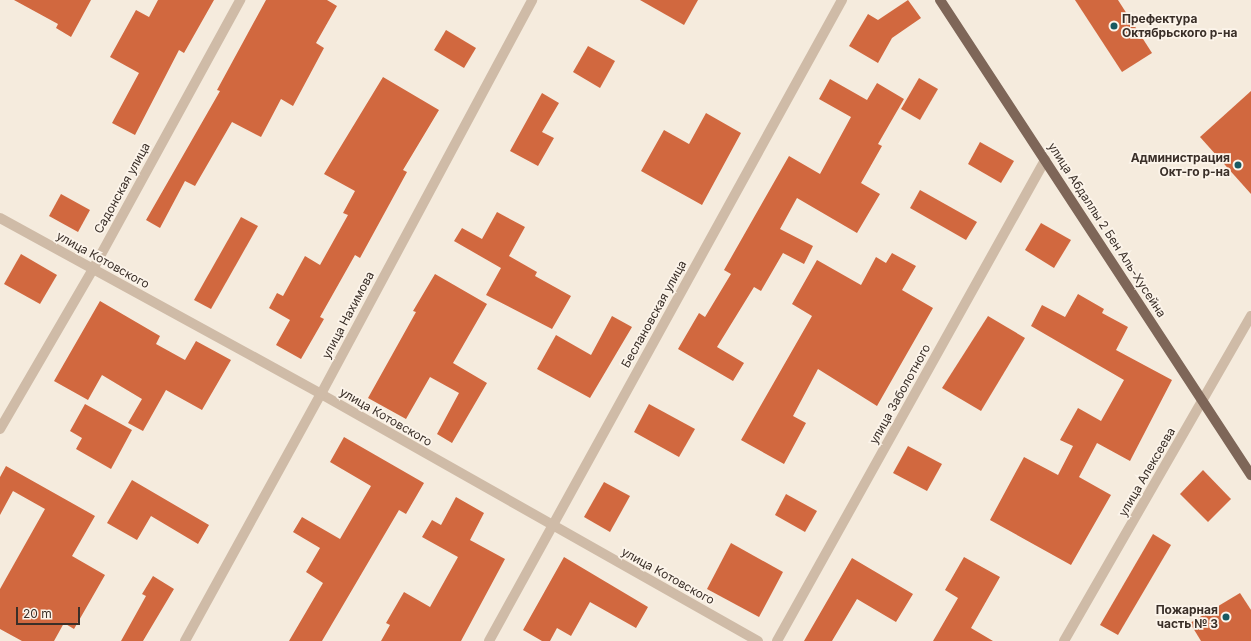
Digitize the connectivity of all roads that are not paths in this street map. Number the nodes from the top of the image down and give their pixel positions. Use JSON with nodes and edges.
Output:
{"nodes":[{"id":1,"x":240,"y":0,"type":"edge"},
{"id":2,"x":532,"y":0,"type":"edge"},
{"id":3,"x":842,"y":0,"type":"edge"},
{"id":4,"x":940,"y":0,"type":"edge"},
{"id":5,"x":1045,"y":160,"type":"junction"},
{"id":6,"x":0,"y":218,"type":"edge"},
{"id":7,"x":93,"y":269,"type":"junction"},
{"id":8,"x":1251,"y":316,"type":"edge"},
{"id":9,"x":321,"y":394,"type":"junction"},
{"id":10,"x":1203,"y":402,"type":"junction"},
{"id":11,"x":0,"y":429,"type":"edge"},
{"id":12,"x":1251,"y":475,"type":"edge"},
{"id":13,"x":552,"y":526,"type":"junction"},
{"id":14,"x":185,"y":641,"type":"edge"},
{"id":15,"x":489,"y":641,"type":"edge"},
{"id":16,"x":758,"y":641,"type":"edge"},
{"id":17,"x":777,"y":641,"type":"edge"},
{"id":18,"x":1064,"y":641,"type":"edge"}],
"edges":[{"from":1,"to":7,"type":"street","name":"Садонская улица"},
{"from":2,"to":9,"type":"street","name":"улица Нахимова"},
{"from":3,"to":13,"type":"street","name":"Беслановская улица"},
{"from":4,"to":5,"type":"main road","name":"улица Абдаллы 2 Бен Аль-Хусейна"},
{"from":5,"to":10,"type":"main road","name":"улица Абдаллы 2 Бен Аль-Хусейна"},
{"from":5,"to":17,"type":"street","name":"улица Заболотного"},
{"from":6,"to":7,"type":"street","name":"улица Котовского"},
{"from":7,"to":9,"type":"street","name":"улица Котовского"},
{"from":7,"to":11,"type":"street","name":"Садонская улица"},
{"from":8,"to":10,"type":"street","name":"улица Алексеева"},
{"from":9,"to":13,"type":"street","name":"улица Котовского"},
{"from":9,"to":14,"type":"street","name":"улица Нахимова"},
{"from":10,"to":12,"type":"main road","name":"улица Абдаллы 2 Бен Аль-Хусейна"},
{"from":10,"to":18,"type":"street","name":"улица Алексеева"},
{"from":13,"to":15,"type":"street","name":"Беслановская улица"},
{"from":13,"to":16,"type":"street","name":"улица Котовского"}]}
